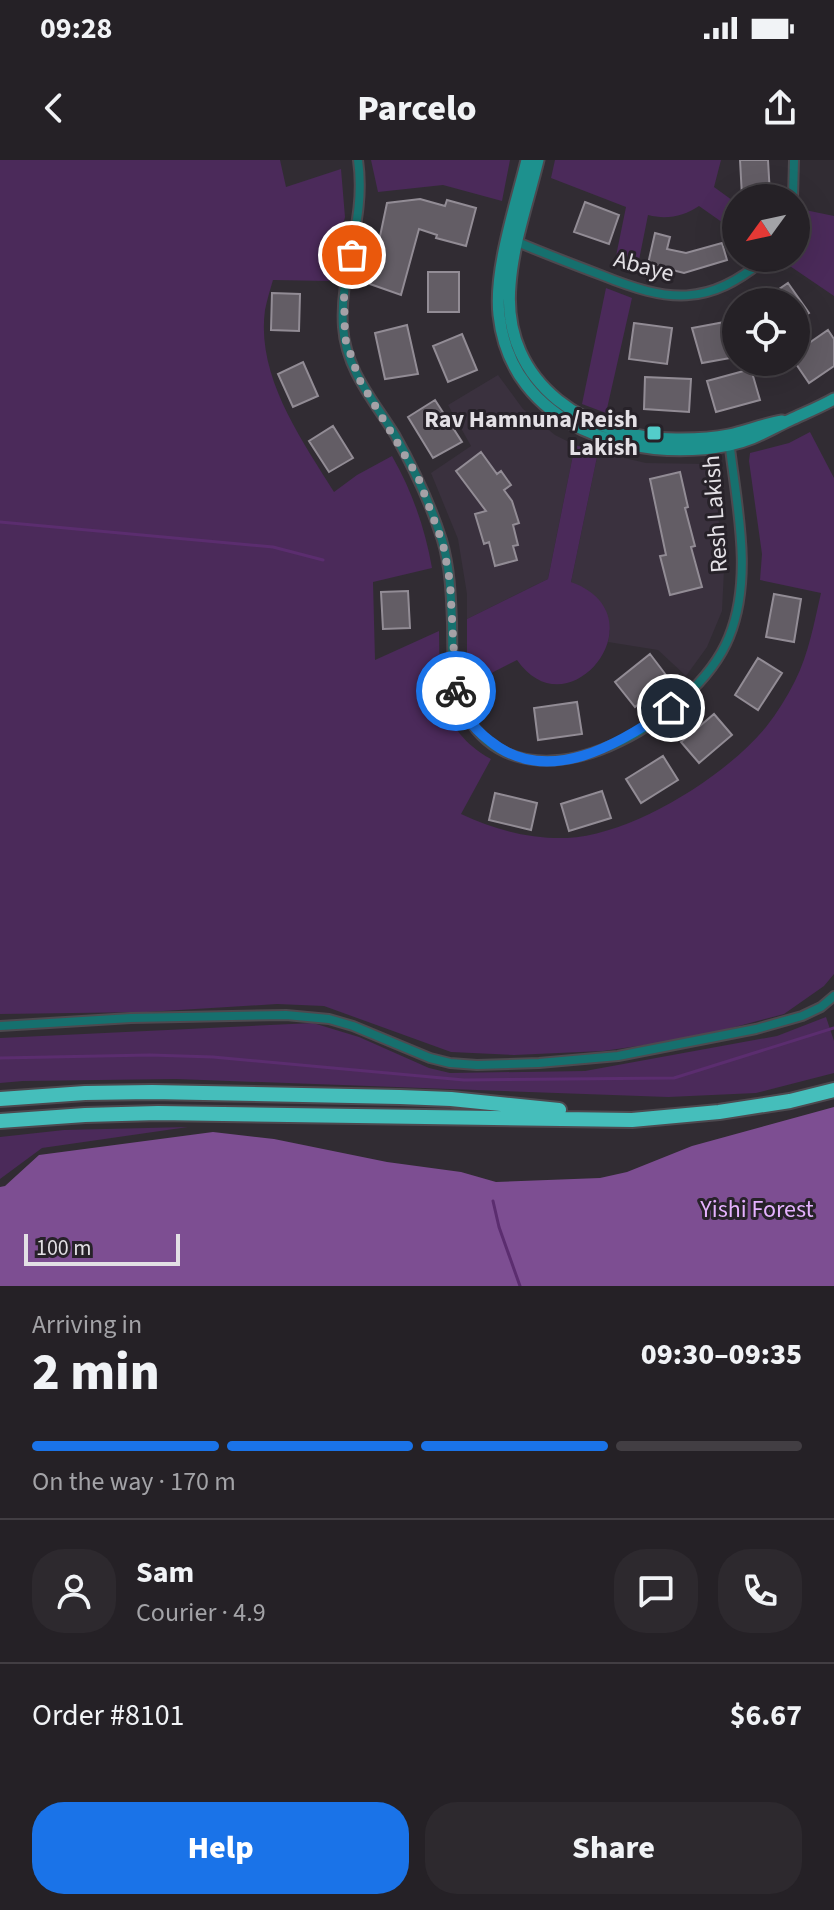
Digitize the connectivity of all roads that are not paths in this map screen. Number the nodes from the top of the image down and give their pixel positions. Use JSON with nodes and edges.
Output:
{"nodes":[{"id":1,"x":358,"y":160,"type":"edge"},
{"id":2,"x":527,"y":160,"type":"edge"},
{"id":3,"x":538,"y":160,"type":"edge"},
{"id":4,"x":794,"y":160,"type":"edge"},
{"id":5,"x":793,"y":184,"type":"edge"},
{"id":6,"x":513,"y":241,"type":"junction"},
{"id":7,"x":748,"y":272,"type":"edge"},
{"id":8,"x":834,"y":399,"type":"edge"},
{"id":9,"x":729,"y":440,"type":"junction"},
{"id":10,"x":834,"y":996,"type":"edge"},
{"id":11,"x":0,"y":1026,"type":"edge"},
{"id":12,"x":834,"y":1090,"type":"edge"},
{"id":13,"x":0,"y":1099,"type":"edge"},
{"id":14,"x":667,"y":1118,"type":"junction"},
{"id":15,"x":0,"y":1121,"type":"edge"}],
"edges":[{"from":1,"to":9,"type":"street","name":"Resh Lakish"},
{"from":2,"to":6,"type":"street"},
{"from":3,"to":6,"type":"street"},
{"from":4,"to":5,"type":"street"},
{"from":6,"to":7,"type":"street","name":"Abaye"},
{"from":6,"to":9,"type":"street"},
{"from":8,"to":9,"type":"street"},
{"from":10,"to":11,"type":"street"},
{"from":12,"to":14,"type":"highway"},
{"from":13,"to":14,"type":"highway"},
{"from":14,"to":15,"type":"highway"}]}
